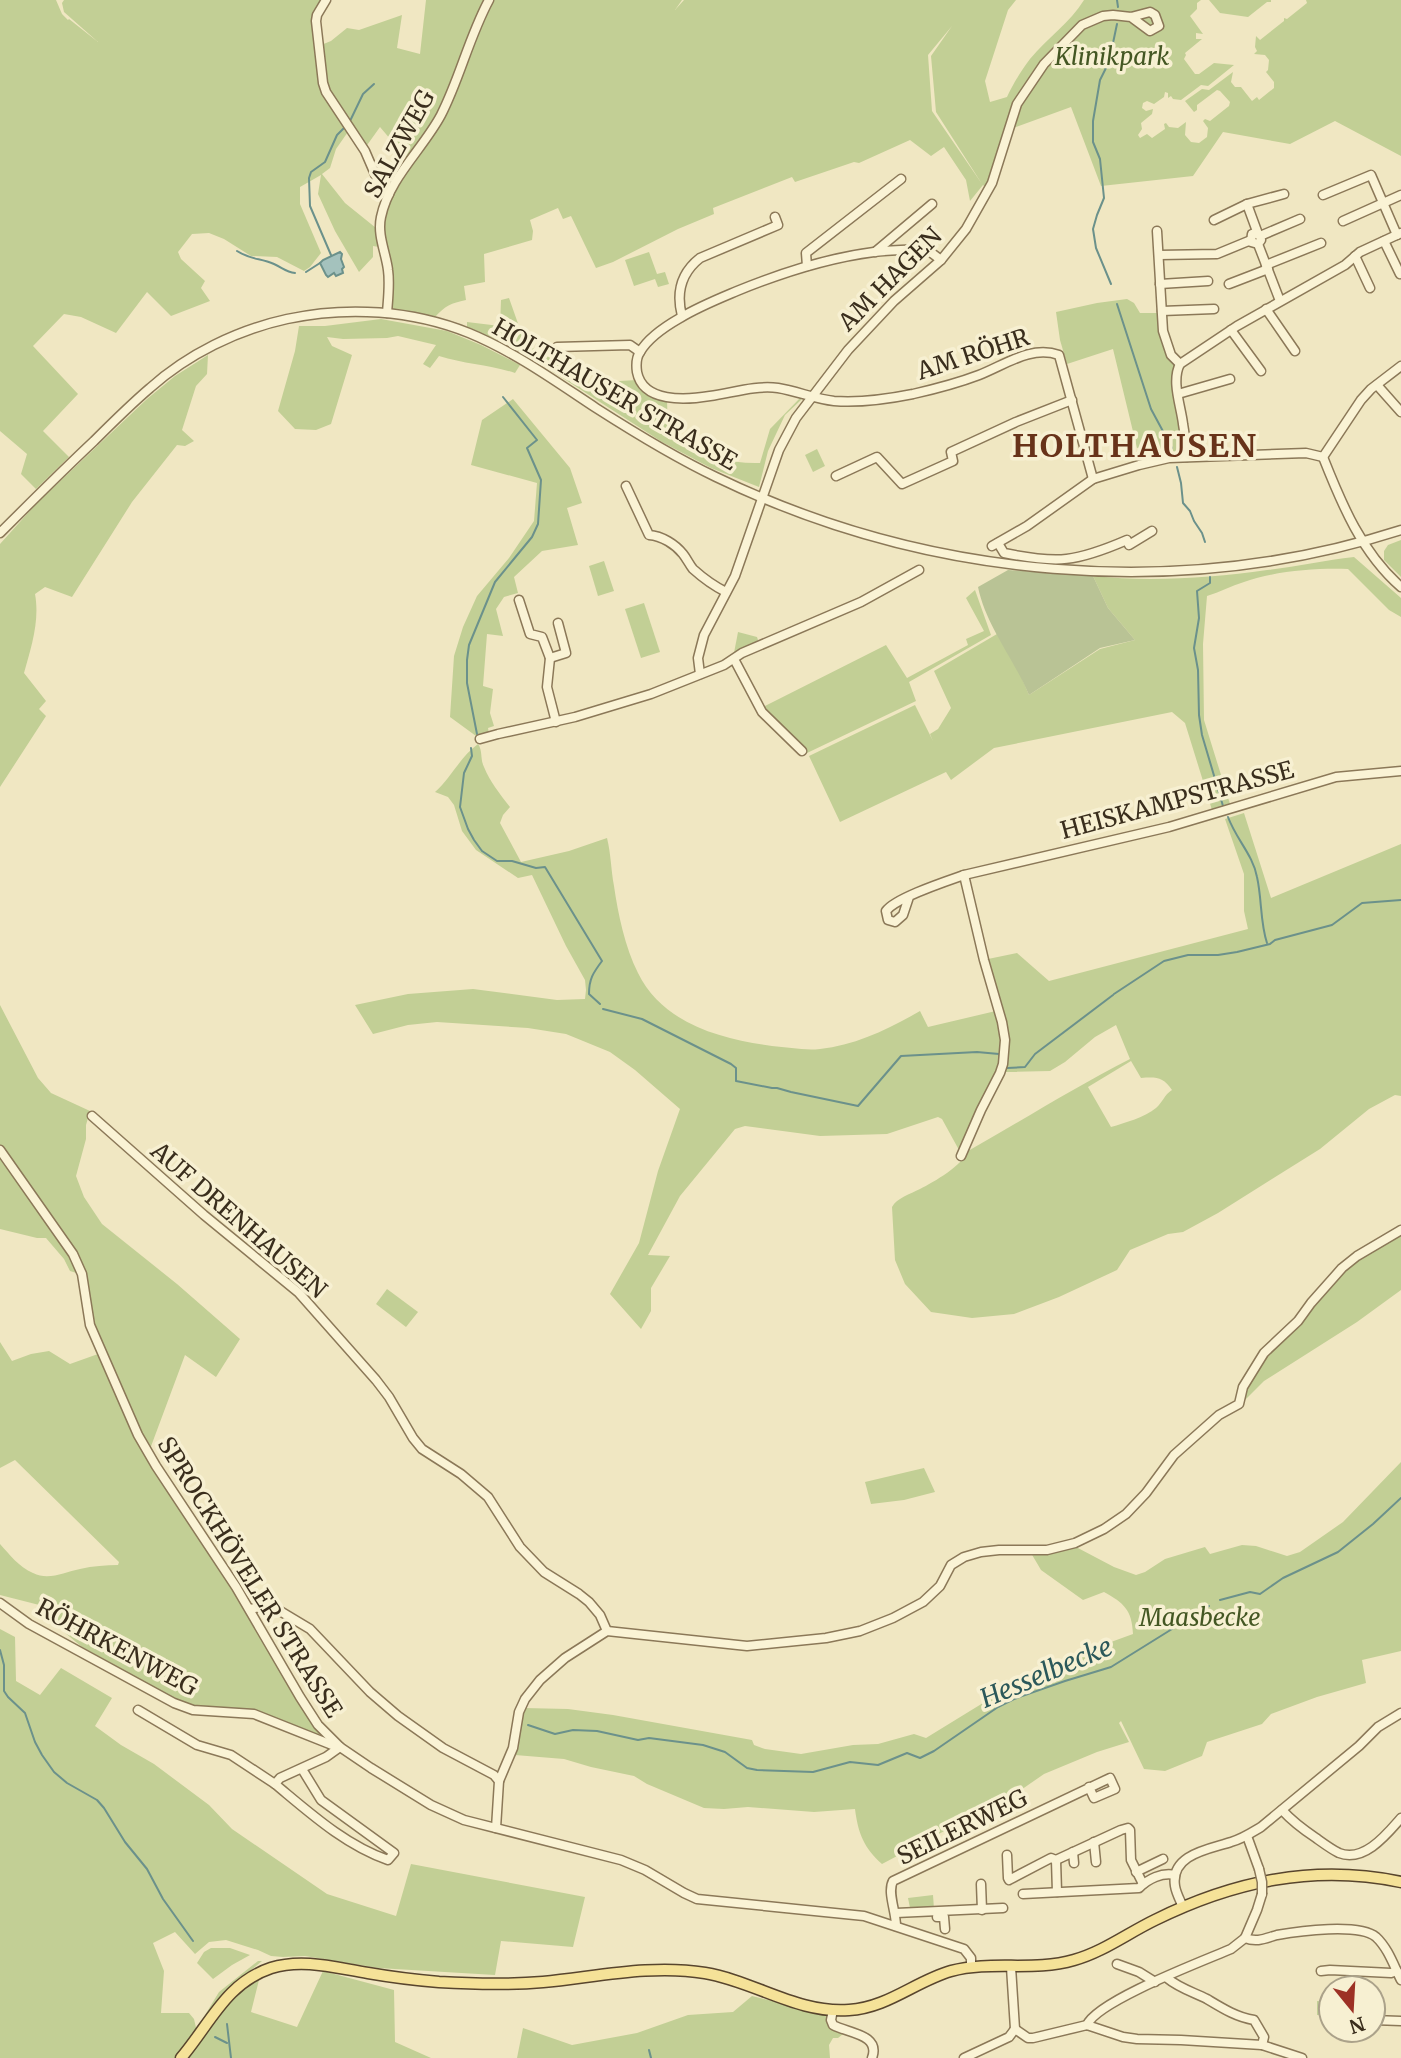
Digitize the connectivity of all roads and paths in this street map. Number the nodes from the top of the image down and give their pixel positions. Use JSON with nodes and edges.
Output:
{"nodes":[{"id":1,"x":326,"y":0,"type":"edge"},
{"id":2,"x":489,"y":0,"type":"edge"},
{"id":3,"x":1132,"y":17,"type":"dead end"},
{"id":4,"x":901,"y":179,"type":"dead end"},
{"id":5,"x":389,"y":194,"type":"junction"},
{"id":6,"x":1284,"y":194,"type":"dead end"},
{"id":7,"x":1323,"y":195,"type":"dead end"},
{"id":8,"x":1401,"y":195,"type":"edge"},
{"id":9,"x":1382,"y":203,"type":"junction"},
{"id":10,"x":932,"y":204,"type":"dead end"},
{"id":11,"x":1247,"y":204,"type":"junction"},
{"id":12,"x":775,"y":217,"type":"dead end"},
{"id":13,"x":1300,"y":219,"type":"dead end"},
{"id":14,"x":1214,"y":220,"type":"dead end"},
{"id":15,"x":1343,"y":221,"type":"dead end"},
{"id":16,"x":1157,"y":231,"type":"dead end"},
{"id":17,"x":1399,"y":234,"type":"edge"},
{"id":18,"x":1257,"y":238,"type":"junction"},
{"id":19,"x":1384,"y":241,"type":"junction"},
{"id":20,"x":1321,"y":243,"type":"dead end"},
{"id":21,"x":875,"y":252,"type":"junction"},
{"id":22,"x":1159,"y":255,"type":"junction"},
{"id":23,"x":1356,"y":256,"type":"junction"},
{"id":24,"x":941,"y":260,"type":"junction"},
{"id":25,"x":807,"y":266,"type":"junction"},
{"id":26,"x":1267,"y":267,"type":"junction"},
{"id":27,"x":1400,"y":274,"type":"edge"},
{"id":28,"x":1208,"y":281,"type":"dead end"},
{"id":29,"x":1160,"y":284,"type":"junction"},
{"id":30,"x":1229,"y":284,"type":"dead end"},
{"id":31,"x":1370,"y":288,"type":"dead end"},
{"id":32,"x":1280,"y":301,"type":"junction"},
{"id":33,"x":1214,"y":309,"type":"dead end"},
{"id":34,"x":1266,"y":309,"type":"junction"},
{"id":35,"x":1162,"y":311,"type":"junction"},
{"id":36,"x":387,"y":313,"type":"junction"},
{"id":37,"x":682,"y":316,"type":"junction"},
{"id":38,"x":1231,"y":330,"type":"junction"},
{"id":39,"x":557,"y":347,"type":"dead end"},
{"id":40,"x":1296,"y":351,"type":"dead end"},
{"id":41,"x":640,"y":352,"type":"junction"},
{"id":42,"x":1180,"y":364,"type":"junction"},
{"id":43,"x":1401,"y":366,"type":"edge"},
{"id":44,"x":1261,"y":371,"type":"dead end"},
{"id":45,"x":1230,"y":379,"type":"dead end"},
{"id":46,"x":1377,"y":385,"type":"junction"},
{"id":47,"x":1178,"y":394,"type":"junction"},
{"id":48,"x":813,"y":396,"type":"junction"},
{"id":49,"x":1072,"y":400,"type":"junction"},
{"id":50,"x":1401,"y":412,"type":"edge"},
{"id":51,"x":1187,"y":457,"type":"junction"},
{"id":52,"x":1323,"y":457,"type":"junction"},
{"id":53,"x":836,"y":476,"type":"dead end"},
{"id":54,"x":1093,"y":480,"type":"junction"},
{"id":55,"x":626,"y":486,"type":"dead end"},
{"id":56,"x":761,"y":498,"type":"junction"},
{"id":57,"x":1401,"y":530,"type":"edge"},
{"id":58,"x":1152,"y":531,"type":"dead end"},
{"id":59,"x":0,"y":533,"type":"edge"},
{"id":60,"x":1364,"y":542,"type":"junction"},
{"id":61,"x":919,"y":570,"type":"dead end"},
{"id":62,"x":1401,"y":587,"type":"edge"},
{"id":63,"x":726,"y":592,"type":"junction"},
{"id":64,"x":519,"y":600,"type":"dead end"},
{"id":65,"x":558,"y":623,"type":"dead end"},
{"id":66,"x":550,"y":658,"type":"junction"},
{"id":67,"x":734,"y":659,"type":"junction"},
{"id":68,"x":700,"y":674,"type":"junction"},
{"id":69,"x":556,"y":722,"type":"junction"},
{"id":70,"x":480,"y":739,"type":"dead end"},
{"id":71,"x":802,"y":751,"type":"dead end"},
{"id":72,"x":1401,"y":771,"type":"edge"},
{"id":73,"x":964,"y":874,"type":"junction"},
{"id":74,"x":909,"y":897,"type":"dead end"},
{"id":75,"x":92,"y":1116,"type":"dead end"},
{"id":76,"x":0,"y":1150,"type":"edge"},
{"id":77,"x":961,"y":1156,"type":"dead end"},
{"id":78,"x":1401,"y":1230,"type":"edge"},
{"id":79,"x":0,"y":1603,"type":"edge"},
{"id":80,"x":250,"y":1609,"type":"junction"},
{"id":81,"x":607,"y":1631,"type":"junction"},
{"id":82,"x":138,"y":1710,"type":"dead end"},
{"id":83,"x":1401,"y":1713,"type":"edge"},
{"id":84,"x":340,"y":1747,"type":"junction"},
{"id":85,"x":302,"y":1769,"type":"junction"},
{"id":86,"x":499,"y":1781,"type":"junction"},
{"id":87,"x":275,"y":1784,"type":"junction"},
{"id":88,"x":1089,"y":1787,"type":"dead end"},
{"id":89,"x":1282,"y":1810,"type":"junction"},
{"id":90,"x":1401,"y":1818,"type":"edge"},
{"id":91,"x":496,"y":1828,"type":"junction"},
{"id":92,"x":1247,"y":1836,"type":"junction"},
{"id":93,"x":1094,"y":1842,"type":"junction"},
{"id":94,"x":1073,"y":1852,"type":"junction"},
{"id":95,"x":1007,"y":1855,"type":"dead end"},
{"id":96,"x":1163,"y":1859,"type":"dead end"},
{"id":97,"x":1056,"y":1860,"type":"junction"},
{"id":98,"x":1096,"y":1862,"type":"dead end"},
{"id":99,"x":1074,"y":1863,"type":"dead end"},
{"id":100,"x":1136,"y":1872,"type":"junction"},
{"id":101,"x":1175,"y":1875,"type":"junction"},
{"id":102,"x":1401,"y":1882,"type":"edge"},
{"id":103,"x":981,"y":1884,"type":"dead end"},
{"id":104,"x":1141,"y":1886,"type":"junction"},
{"id":105,"x":1057,"y":1892,"type":"junction"},
{"id":106,"x":1023,"y":1894,"type":"dead end"},
{"id":107,"x":1183,"y":1907,"type":"junction"},
{"id":108,"x":1003,"y":1908,"type":"dead end"},
{"id":109,"x":982,"y":1910,"type":"junction"},
{"id":110,"x":896,"y":1913,"type":"junction"},
{"id":111,"x":896,"y":1926,"type":"junction"},
{"id":112,"x":945,"y":1929,"type":"dead end"},
{"id":113,"x":1245,"y":1938,"type":"junction"},
{"id":114,"x":1117,"y":1964,"type":"dead end"},
{"id":115,"x":971,"y":1967,"type":"junction"},
{"id":116,"x":1011,"y":1967,"type":"junction"},
{"id":117,"x":1321,"y":1971,"type":"dead end"},
{"id":118,"x":1397,"y":1971,"type":"junction"},
{"id":119,"x":1167,"y":1978,"type":"junction"},
{"id":120,"x":1401,"y":1980,"type":"edge"},
{"id":121,"x":1155,"y":1982,"type":"junction"},
{"id":122,"x":833,"y":2011,"type":"junction"},
{"id":123,"x":1087,"y":2025,"type":"junction"},
{"id":124,"x":1015,"y":2029,"type":"junction"},
{"id":125,"x":1262,"y":2045,"type":"junction"},
{"id":126,"x":181,"y":2058,"type":"edge"},
{"id":127,"x":872,"y":2058,"type":"edge"},
{"id":128,"x":964,"y":2058,"type":"edge"},
{"id":129,"x":1302,"y":2058,"type":"edge"}],
"edges":[{"from":1,"to":5,"type":"street"},
{"from":2,"to":5,"type":"street","name":"SALZWEG"},
{"from":3,"to":24,"type":"street","name":"AM HAGEN"},
{"from":4,"to":25,"type":"street"},
{"from":5,"to":36,"type":"street","name":"SALZWEG"},
{"from":6,"to":11,"type":"street"},
{"from":7,"to":9,"type":"street"},
{"from":8,"to":9,"type":"street"},
{"from":9,"to":15,"type":"street"},
{"from":9,"to":17,"type":"street"},
{"from":10,"to":21,"type":"street"},
{"from":11,"to":14,"type":"street"},
{"from":11,"to":18,"type":"street"},
{"from":12,"to":37,"type":"street"},
{"from":13,"to":18,"type":"street"},
{"from":16,"to":22,"type":"street"},
{"from":17,"to":19,"type":"street"},
{"from":18,"to":22,"type":"street"},
{"from":18,"to":26,"type":"street"},
{"from":19,"to":23,"type":"street"},
{"from":19,"to":27,"type":"street"},
{"from":20,"to":26,"type":"street"},
{"from":21,"to":24,"type":"street"},
{"from":21,"to":25,"type":"street"},
{"from":22,"to":29,"type":"street"},
{"from":23,"to":31,"type":"street"},
{"from":23,"to":32,"type":"street"},
{"from":24,"to":48,"type":"street","name":"AM HAGEN"},
{"from":25,"to":37,"type":"street"},
{"from":26,"to":30,"type":"street"},
{"from":26,"to":32,"type":"street"},
{"from":28,"to":29,"type":"street"},
{"from":29,"to":35,"type":"street"},
{"from":32,"to":34,"type":"street"},
{"from":33,"to":35,"type":"street"},
{"from":34,"to":38,"type":"street"},
{"from":34,"to":40,"type":"street"},
{"from":35,"to":42,"type":"street"},
{"from":36,"to":56,"type":"street","name":"HOLTHAUSER STRASSE"},
{"from":36,"to":59,"type":"street","name":"HOLTHAUSER STRASSE"},
{"from":37,"to":41,"type":"street"},
{"from":38,"to":42,"type":"street"},
{"from":38,"to":44,"type":"street"},
{"from":39,"to":41,"type":"street"},
{"from":41,"to":48,"type":"street"},
{"from":42,"to":47,"type":"street"},
{"from":43,"to":46,"type":"street"},
{"from":45,"to":47,"type":"street"},
{"from":46,"to":50,"type":"street"},
{"from":46,"to":52,"type":"street"},
{"from":47,"to":51,"type":"street"},
{"from":48,"to":49,"type":"street","name":"AM RÖHR"},
{"from":48,"to":56,"type":"street","name":"AM HAGEN"},
{"from":49,"to":53,"type":"street"},
{"from":49,"to":54,"type":"street","name":"AM RÖHR"},
{"from":51,"to":52,"type":"street"},
{"from":51,"to":54,"type":"street"},
{"from":52,"to":60,"type":"street"},
{"from":54,"to":58,"type":"street"},
{"from":55,"to":63,"type":"street"},
{"from":56,"to":60,"type":"street","name":"HOLTHAUSER STRASSE"},
{"from":56,"to":63,"type":"street","name":"AM HAGEN"},
{"from":57,"to":60,"type":"street","name":"HOLTHAUSER STRASSE"},
{"from":60,"to":62,"type":"street"},
{"from":61,"to":67,"type":"street"},
{"from":63,"to":68,"type":"street","name":"AM HAGEN"},
{"from":64,"to":66,"type":"street"},
{"from":65,"to":66,"type":"street"},
{"from":66,"to":69,"type":"street"},
{"from":67,"to":68,"type":"street"},
{"from":67,"to":71,"type":"street"},
{"from":68,"to":69,"type":"street"},
{"from":69,"to":70,"type":"street"},
{"from":72,"to":73,"type":"street","name":"HEISKAMPSTRASSE"},
{"from":73,"to":74,"type":"street","name":"HEISKAMPSTRASSE"},
{"from":73,"to":77,"type":"street"},
{"from":75,"to":81,"type":"street","name":"AUF DRENHAUSEN"},
{"from":76,"to":80,"type":"street","name":"SPROCKHÖVELER STRASSE"},
{"from":78,"to":81,"type":"street"},
{"from":79,"to":84,"type":"street","name":"RÖHRKENWEG"},
{"from":80,"to":84,"type":"street","name":"SPROCKHÖVELER STRASSE"},
{"from":80,"to":86,"type":"street"},
{"from":81,"to":86,"type":"street"},
{"from":82,"to":87,"type":"street"},
{"from":83,"to":89,"type":"street"},
{"from":84,"to":85,"type":"street"},
{"from":84,"to":91,"type":"street","name":"SPROCKHÖVELER STRASSE"},
{"from":85,"to":87,"type":"street"},
{"from":85,"to":87,"type":"street"},
{"from":86,"to":91,"type":"street"},
{"from":88,"to":110,"type":"street","name":"SEILERWEG"},
{"from":89,"to":90,"type":"street"},
{"from":89,"to":92,"type":"street"},
{"from":91,"to":111,"type":"street","name":"SPROCKHÖVELER STRASSE"},
{"from":92,"to":101,"type":"street"},
{"from":92,"to":113,"type":"street","bridge":true},
{"from":93,"to":94,"type":"street"},
{"from":93,"to":98,"type":"street"},
{"from":93,"to":100,"type":"street"},
{"from":94,"to":97,"type":"street"},
{"from":94,"to":99,"type":"street"},
{"from":95,"to":97,"type":"street"},
{"from":96,"to":100,"type":"street"},
{"from":97,"to":105,"type":"street"},
{"from":100,"to":104,"type":"street"},
{"from":101,"to":104,"type":"street"},
{"from":101,"to":107,"type":"street"},
{"from":102,"to":107,"type":"main road"},
{"from":103,"to":109,"type":"street"},
{"from":104,"to":105,"type":"street"},
{"from":105,"to":106,"type":"street"},
{"from":107,"to":116,"type":"main road"},
{"from":108,"to":109,"type":"street"},
{"from":109,"to":110,"type":"street"},
{"from":110,"to":111,"type":"street","name":"SEILERWEG"},
{"from":110,"to":112,"type":"street"},
{"from":111,"to":115,"type":"street","name":"SPROCKHÖVELER STRASSE"},
{"from":113,"to":118,"type":"street"},
{"from":113,"to":119,"type":"street"},
{"from":114,"to":121,"type":"street"},
{"from":115,"to":116,"type":"main road"},
{"from":115,"to":122,"type":"main road"},
{"from":116,"to":124,"type":"street"},
{"from":117,"to":118,"type":"street"},
{"from":118,"to":120,"type":"street"},
{"from":119,"to":121,"type":"street"},
{"from":119,"to":125,"type":"street"},
{"from":121,"to":123,"type":"street"},
{"from":122,"to":126,"type":"main road"},
{"from":122,"to":127,"type":"street"},
{"from":123,"to":124,"type":"street"},
{"from":123,"to":125,"type":"street"},
{"from":124,"to":128,"type":"street"},
{"from":125,"to":129,"type":"street"}]}
